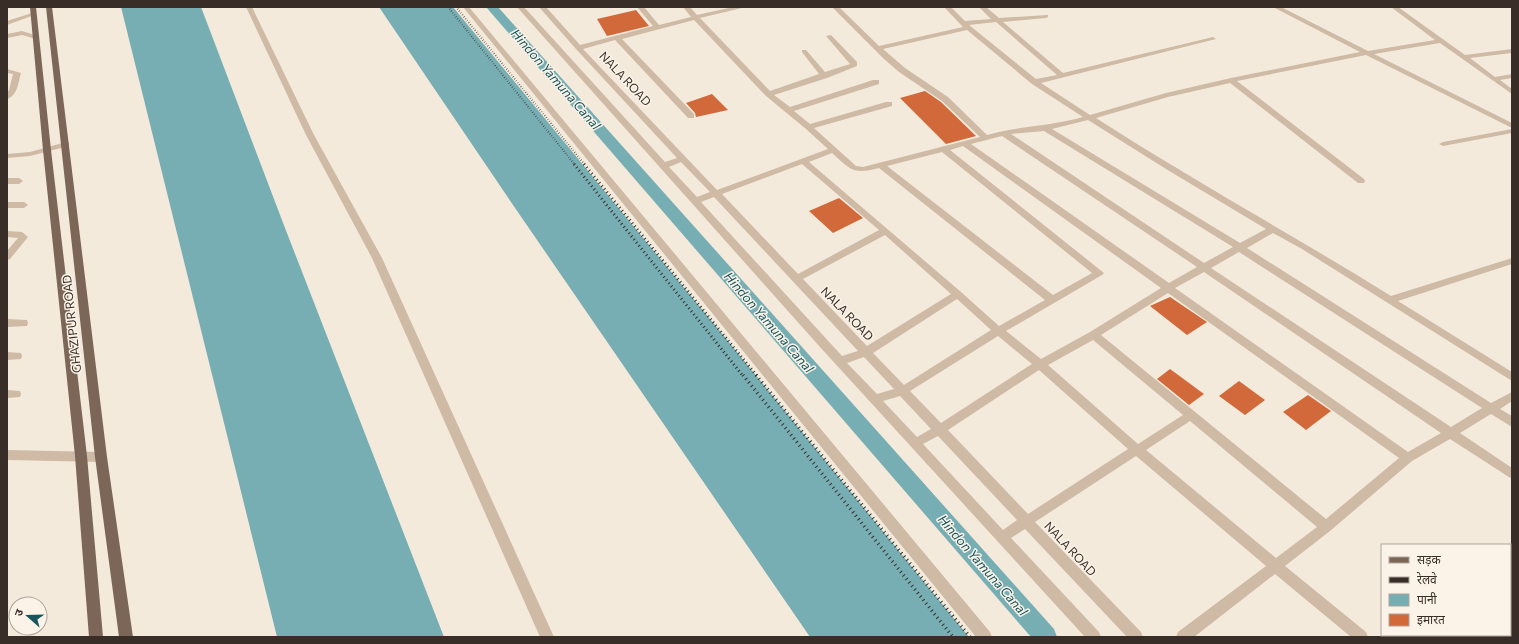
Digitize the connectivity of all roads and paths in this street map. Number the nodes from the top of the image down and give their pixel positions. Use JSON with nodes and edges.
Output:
{"nodes":[{"id":1,"x":49,"y":7,"type":"edge"},
{"id":2,"x":250,"y":7,"type":"edge"},
{"id":3,"x":466,"y":7,"type":"edge"},
{"id":4,"x":520,"y":7,"type":"edge"},
{"id":5,"x":542,"y":7,"type":"edge"},
{"id":6,"x":640,"y":7,"type":"edge"},
{"id":7,"x":686,"y":7,"type":"edge"},
{"id":8,"x":743,"y":7,"type":"edge"},
{"id":9,"x":836,"y":7,"type":"edge"},
{"id":10,"x":947,"y":7,"type":"edge"},
{"id":11,"x":982,"y":7,"type":"edge"},
{"id":12,"x":1276,"y":7,"type":"edge"},
{"id":13,"x":1394,"y":7,"type":"edge"},
{"id":14,"x":728,"y":8,"type":"edge"},
{"id":15,"x":34,"y":11,"type":"edge"},
{"id":16,"x":1046,"y":16,"type":"dead end"},
{"id":17,"x":696,"y":17,"type":"junction"},
{"id":18,"x":996,"y":20,"type":"junction"},
{"id":19,"x":7,"y":23,"type":"edge"},
{"id":20,"x":965,"y":26,"type":"junction"},
{"id":21,"x":657,"y":27,"type":"junction"},
{"id":22,"x":7,"y":36,"type":"edge"},
{"id":23,"x":829,"y":36,"type":"dead end"},
{"id":24,"x":36,"y":37,"type":"junction"},
{"id":25,"x":617,"y":38,"type":"junction"},
{"id":26,"x":1213,"y":39,"type":"dead end"},
{"id":27,"x":1442,"y":42,"type":"junction"},
{"id":28,"x":578,"y":48,"type":"junction"},
{"id":29,"x":878,"y":48,"type":"junction"},
{"id":30,"x":804,"y":51,"type":"dead end"},
{"id":31,"x":1512,"y":51,"type":"edge"},
{"id":32,"x":1366,"y":54,"type":"junction"},
{"id":33,"x":1464,"y":57,"type":"junction"},
{"id":34,"x":7,"y":71,"type":"edge"},
{"id":35,"x":824,"y":76,"type":"junction"},
{"id":36,"x":1062,"y":76,"type":"junction"},
{"id":37,"x":1512,"y":76,"type":"edge"},
{"id":38,"x":1494,"y":79,"type":"junction"},
{"id":39,"x":1231,"y":80,"type":"junction"},
{"id":40,"x":876,"y":82,"type":"dead end"},
{"id":41,"x":1035,"y":82,"type":"junction"},
{"id":42,"x":10,"y":91,"type":"edge"},
{"id":43,"x":1512,"y":92,"type":"edge"},
{"id":44,"x":768,"y":94,"type":"junction"},
{"id":45,"x":7,"y":97,"type":"edge"},
{"id":46,"x":889,"y":104,"type":"dead end"},
{"id":47,"x":789,"y":110,"type":"junction"},
{"id":48,"x":691,"y":116,"type":"dead end"},
{"id":49,"x":1088,"y":117,"type":"junction"},
{"id":50,"x":1512,"y":126,"type":"edge"},
{"id":51,"x":809,"y":127,"type":"junction"},
{"id":52,"x":1045,"y":128,"type":"junction"},
{"id":53,"x":1512,"y":131,"type":"edge"},
{"id":54,"x":1003,"y":133,"type":"junction"},
{"id":55,"x":985,"y":138,"type":"junction"},
{"id":56,"x":964,"y":143,"type":"junction"},
{"id":57,"x":66,"y":144,"type":"junction"},
{"id":58,"x":1443,"y":144,"type":"dead end"},
{"id":59,"x":944,"y":149,"type":"junction"},
{"id":60,"x":47,"y":150,"type":"junction"},
{"id":61,"x":833,"y":150,"type":"junction"},
{"id":62,"x":7,"y":156,"type":"edge"},
{"id":63,"x":683,"y":159,"type":"junction"},
{"id":64,"x":803,"y":161,"type":"junction"},
{"id":65,"x":663,"y":166,"type":"junction"},
{"id":66,"x":881,"y":166,"type":"junction"},
{"id":67,"x":7,"y":181,"type":"edge"},
{"id":68,"x":19,"y":181,"type":"dead end"},
{"id":69,"x":1361,"y":181,"type":"dead end"},
{"id":70,"x":715,"y":193,"type":"junction"},
{"id":71,"x":695,"y":200,"type":"junction"},
{"id":72,"x":7,"y":205,"type":"edge"},
{"id":73,"x":24,"y":205,"type":"dead end"},
{"id":74,"x":1272,"y":229,"type":"junction"},
{"id":75,"x":885,"y":231,"type":"junction"},
{"id":76,"x":7,"y":234,"type":"edge"},
{"id":77,"x":1239,"y":247,"type":"junction"},
{"id":78,"x":7,"y":257,"type":"edge"},
{"id":79,"x":1512,"y":261,"type":"edge"},
{"id":80,"x":1204,"y":267,"type":"junction"},
{"id":81,"x":796,"y":279,"type":"junction"},
{"id":82,"x":1168,"y":288,"type":"junction"},
{"id":83,"x":958,"y":294,"type":"junction"},
{"id":84,"x":1052,"y":300,"type":"junction"},
{"id":85,"x":1390,"y":300,"type":"junction"},
{"id":86,"x":7,"y":323,"type":"edge"},
{"id":87,"x":23,"y":323,"type":"dead end"},
{"id":88,"x":998,"y":331,"type":"junction"},
{"id":89,"x":1094,"y":335,"type":"junction"},
{"id":90,"x":866,"y":352,"type":"junction"},
{"id":91,"x":840,"y":361,"type":"junction"},
{"id":92,"x":1040,"y":364,"type":"junction"},
{"id":93,"x":1512,"y":376,"type":"edge"},
{"id":94,"x":902,"y":391,"type":"junction"},
{"id":95,"x":1512,"y":396,"type":"edge"},
{"id":96,"x":875,"y":399,"type":"junction"},
{"id":97,"x":1491,"y":408,"type":"junction"},
{"id":98,"x":1191,"y":415,"type":"junction"},
{"id":99,"x":1512,"y":422,"type":"edge"},
{"id":100,"x":939,"y":430,"type":"junction"},
{"id":101,"x":1450,"y":434,"type":"junction"},
{"id":102,"x":915,"y":443,"type":"junction"},
{"id":103,"x":1137,"y":450,"type":"junction"},
{"id":104,"x":7,"y":455,"type":"edge"},
{"id":105,"x":81,"y":456,"type":"junction"},
{"id":106,"x":101,"y":457,"type":"junction"},
{"id":107,"x":1408,"y":458,"type":"junction"},
{"id":108,"x":1512,"y":474,"type":"edge"},
{"id":109,"x":1027,"y":522,"type":"junction"},
{"id":110,"x":1326,"y":527,"type":"junction"},
{"id":111,"x":1002,"y":537,"type":"junction"},
{"id":112,"x":1276,"y":566,"type":"junction"},
{"id":113,"x":96,"y":637,"type":"edge"},
{"id":114,"x":126,"y":637,"type":"edge"},
{"id":115,"x":547,"y":637,"type":"edge"},
{"id":116,"x":985,"y":637,"type":"edge"},
{"id":117,"x":1094,"y":637,"type":"edge"},
{"id":118,"x":1136,"y":637,"type":"edge"},
{"id":119,"x":1183,"y":637,"type":"edge"},
{"id":120,"x":1361,"y":637,"type":"edge"}],
"edges":[{"from":1,"to":57,"type":"main road","name":"GHAZIPUR ROAD"},
{"from":2,"to":115,"type":"street"},
{"from":3,"to":116,"type":"street"},
{"from":4,"to":65,"type":"street"},
{"from":5,"to":28,"type":"street","name":"NALA ROAD"},
{"from":6,"to":21,"type":"street"},
{"from":7,"to":17,"type":"street"},
{"from":8,"to":14,"type":"street"},
{"from":9,"to":29,"type":"street"},
{"from":10,"to":20,"type":"street"},
{"from":11,"to":18,"type":"street"},
{"from":12,"to":32,"type":"street"},
{"from":13,"to":27,"type":"street"},
{"from":14,"to":17,"type":"street"},
{"from":15,"to":19,"type":"street"},
{"from":15,"to":24,"type":"main road","name":"GHAZIPUR ROAD"},
{"from":16,"to":18,"type":"street"},
{"from":17,"to":21,"type":"street"},
{"from":17,"to":44,"type":"street"},
{"from":18,"to":20,"type":"street"},
{"from":18,"to":36,"type":"street"},
{"from":20,"to":29,"type":"street"},
{"from":20,"to":41,"type":"street"},
{"from":21,"to":25,"type":"street"},
{"from":22,"to":24,"type":"street"},
{"from":23,"to":35,"type":"street"},
{"from":24,"to":60,"type":"main road","name":"GHAZIPUR ROAD"},
{"from":25,"to":28,"type":"street"},
{"from":25,"to":48,"type":"street"},
{"from":26,"to":36,"type":"street"},
{"from":27,"to":32,"type":"street"},
{"from":27,"to":33,"type":"street"},
{"from":28,"to":63,"type":"street","name":"NALA ROAD"},
{"from":29,"to":55,"type":"street"},
{"from":30,"to":35,"type":"street"},
{"from":31,"to":33,"type":"street"},
{"from":32,"to":39,"type":"street"},
{"from":32,"to":50,"type":"street"},
{"from":33,"to":38,"type":"street"},
{"from":34,"to":42,"type":"street"},
{"from":35,"to":44,"type":"street"},
{"from":36,"to":41,"type":"street"},
{"from":37,"to":38,"type":"street"},
{"from":38,"to":43,"type":"street"},
{"from":39,"to":49,"type":"street"},
{"from":39,"to":69,"type":"street"},
{"from":40,"to":47,"type":"street"},
{"from":41,"to":49,"type":"street"},
{"from":42,"to":45,"type":"street"},
{"from":44,"to":47,"type":"street"},
{"from":46,"to":51,"type":"street"},
{"from":47,"to":51,"type":"street"},
{"from":49,"to":52,"type":"street"},
{"from":49,"to":74,"type":"street"},
{"from":51,"to":61,"type":"street"},
{"from":52,"to":54,"type":"street"},
{"from":52,"to":77,"type":"street"},
{"from":53,"to":58,"type":"street"},
{"from":54,"to":55,"type":"street"},
{"from":54,"to":80,"type":"street"},
{"from":55,"to":56,"type":"street"},
{"from":56,"to":59,"type":"street"},
{"from":56,"to":82,"type":"street"},
{"from":57,"to":60,"type":"street"},
{"from":57,"to":106,"type":"main road","name":"GHAZIPUR ROAD"},
{"from":59,"to":66,"type":"street"},
{"from":59,"to":84,"type":"street"},
{"from":60,"to":62,"type":"street"},
{"from":60,"to":105,"type":"main road","name":"GHAZIPUR ROAD"},
{"from":61,"to":64,"type":"street"},
{"from":61,"to":66,"type":"street"},
{"from":63,"to":65,"type":"street"},
{"from":63,"to":70,"type":"street","name":"NALA ROAD"},
{"from":64,"to":70,"type":"street"},
{"from":64,"to":75,"type":"street"},
{"from":65,"to":71,"type":"street"},
{"from":66,"to":84,"type":"street"},
{"from":67,"to":68,"type":"street"},
{"from":70,"to":71,"type":"street"},
{"from":70,"to":81,"type":"street","name":"NALA ROAD"},
{"from":71,"to":91,"type":"street"},
{"from":72,"to":73,"type":"street"},
{"from":74,"to":77,"type":"street"},
{"from":74,"to":85,"type":"street"},
{"from":75,"to":81,"type":"street"},
{"from":75,"to":83,"type":"street"},
{"from":76,"to":78,"type":"street"},
{"from":77,"to":80,"type":"street"},
{"from":77,"to":97,"type":"street"},
{"from":79,"to":85,"type":"street"},
{"from":80,"to":82,"type":"street"},
{"from":80,"to":101,"type":"street"},
{"from":81,"to":90,"type":"street","name":"NALA ROAD"},
{"from":82,"to":89,"type":"street"},
{"from":82,"to":107,"type":"street"},
{"from":83,"to":88,"type":"street"},
{"from":83,"to":90,"type":"street"},
{"from":84,"to":88,"type":"street"},
{"from":85,"to":93,"type":"street"},
{"from":86,"to":87,"type":"street"},
{"from":88,"to":92,"type":"street"},
{"from":88,"to":94,"type":"street"},
{"from":89,"to":92,"type":"street"},
{"from":89,"to":98,"type":"street"},
{"from":90,"to":91,"type":"street"},
{"from":90,"to":94,"type":"street","name":"NALA ROAD"},
{"from":91,"to":96,"type":"street"},
{"from":92,"to":100,"type":"street"},
{"from":92,"to":103,"type":"street"},
{"from":94,"to":96,"type":"street"},
{"from":94,"to":100,"type":"street","name":"NALA ROAD"},
{"from":95,"to":97,"type":"street"},
{"from":96,"to":102,"type":"street"},
{"from":97,"to":99,"type":"street"},
{"from":97,"to":101,"type":"street"},
{"from":98,"to":103,"type":"street"},
{"from":98,"to":110,"type":"street"},
{"from":100,"to":102,"type":"street"},
{"from":100,"to":109,"type":"street","name":"NALA ROAD"},
{"from":101,"to":107,"type":"street"},
{"from":101,"to":108,"type":"street"},
{"from":102,"to":111,"type":"street"},
{"from":103,"to":109,"type":"street"},
{"from":103,"to":112,"type":"street"},
{"from":104,"to":105,"type":"street"},
{"from":105,"to":106,"type":"street"},
{"from":105,"to":113,"type":"main road","name":"GHAZIPUR ROAD"},
{"from":106,"to":114,"type":"main road","name":"GHAZIPUR ROAD"},
{"from":107,"to":110,"type":"street"},
{"from":109,"to":111,"type":"street"},
{"from":109,"to":118,"type":"street","name":"NALA ROAD"},
{"from":110,"to":112,"type":"street"},
{"from":111,"to":117,"type":"street"},
{"from":112,"to":119,"type":"street"},
{"from":112,"to":120,"type":"street"}]}
